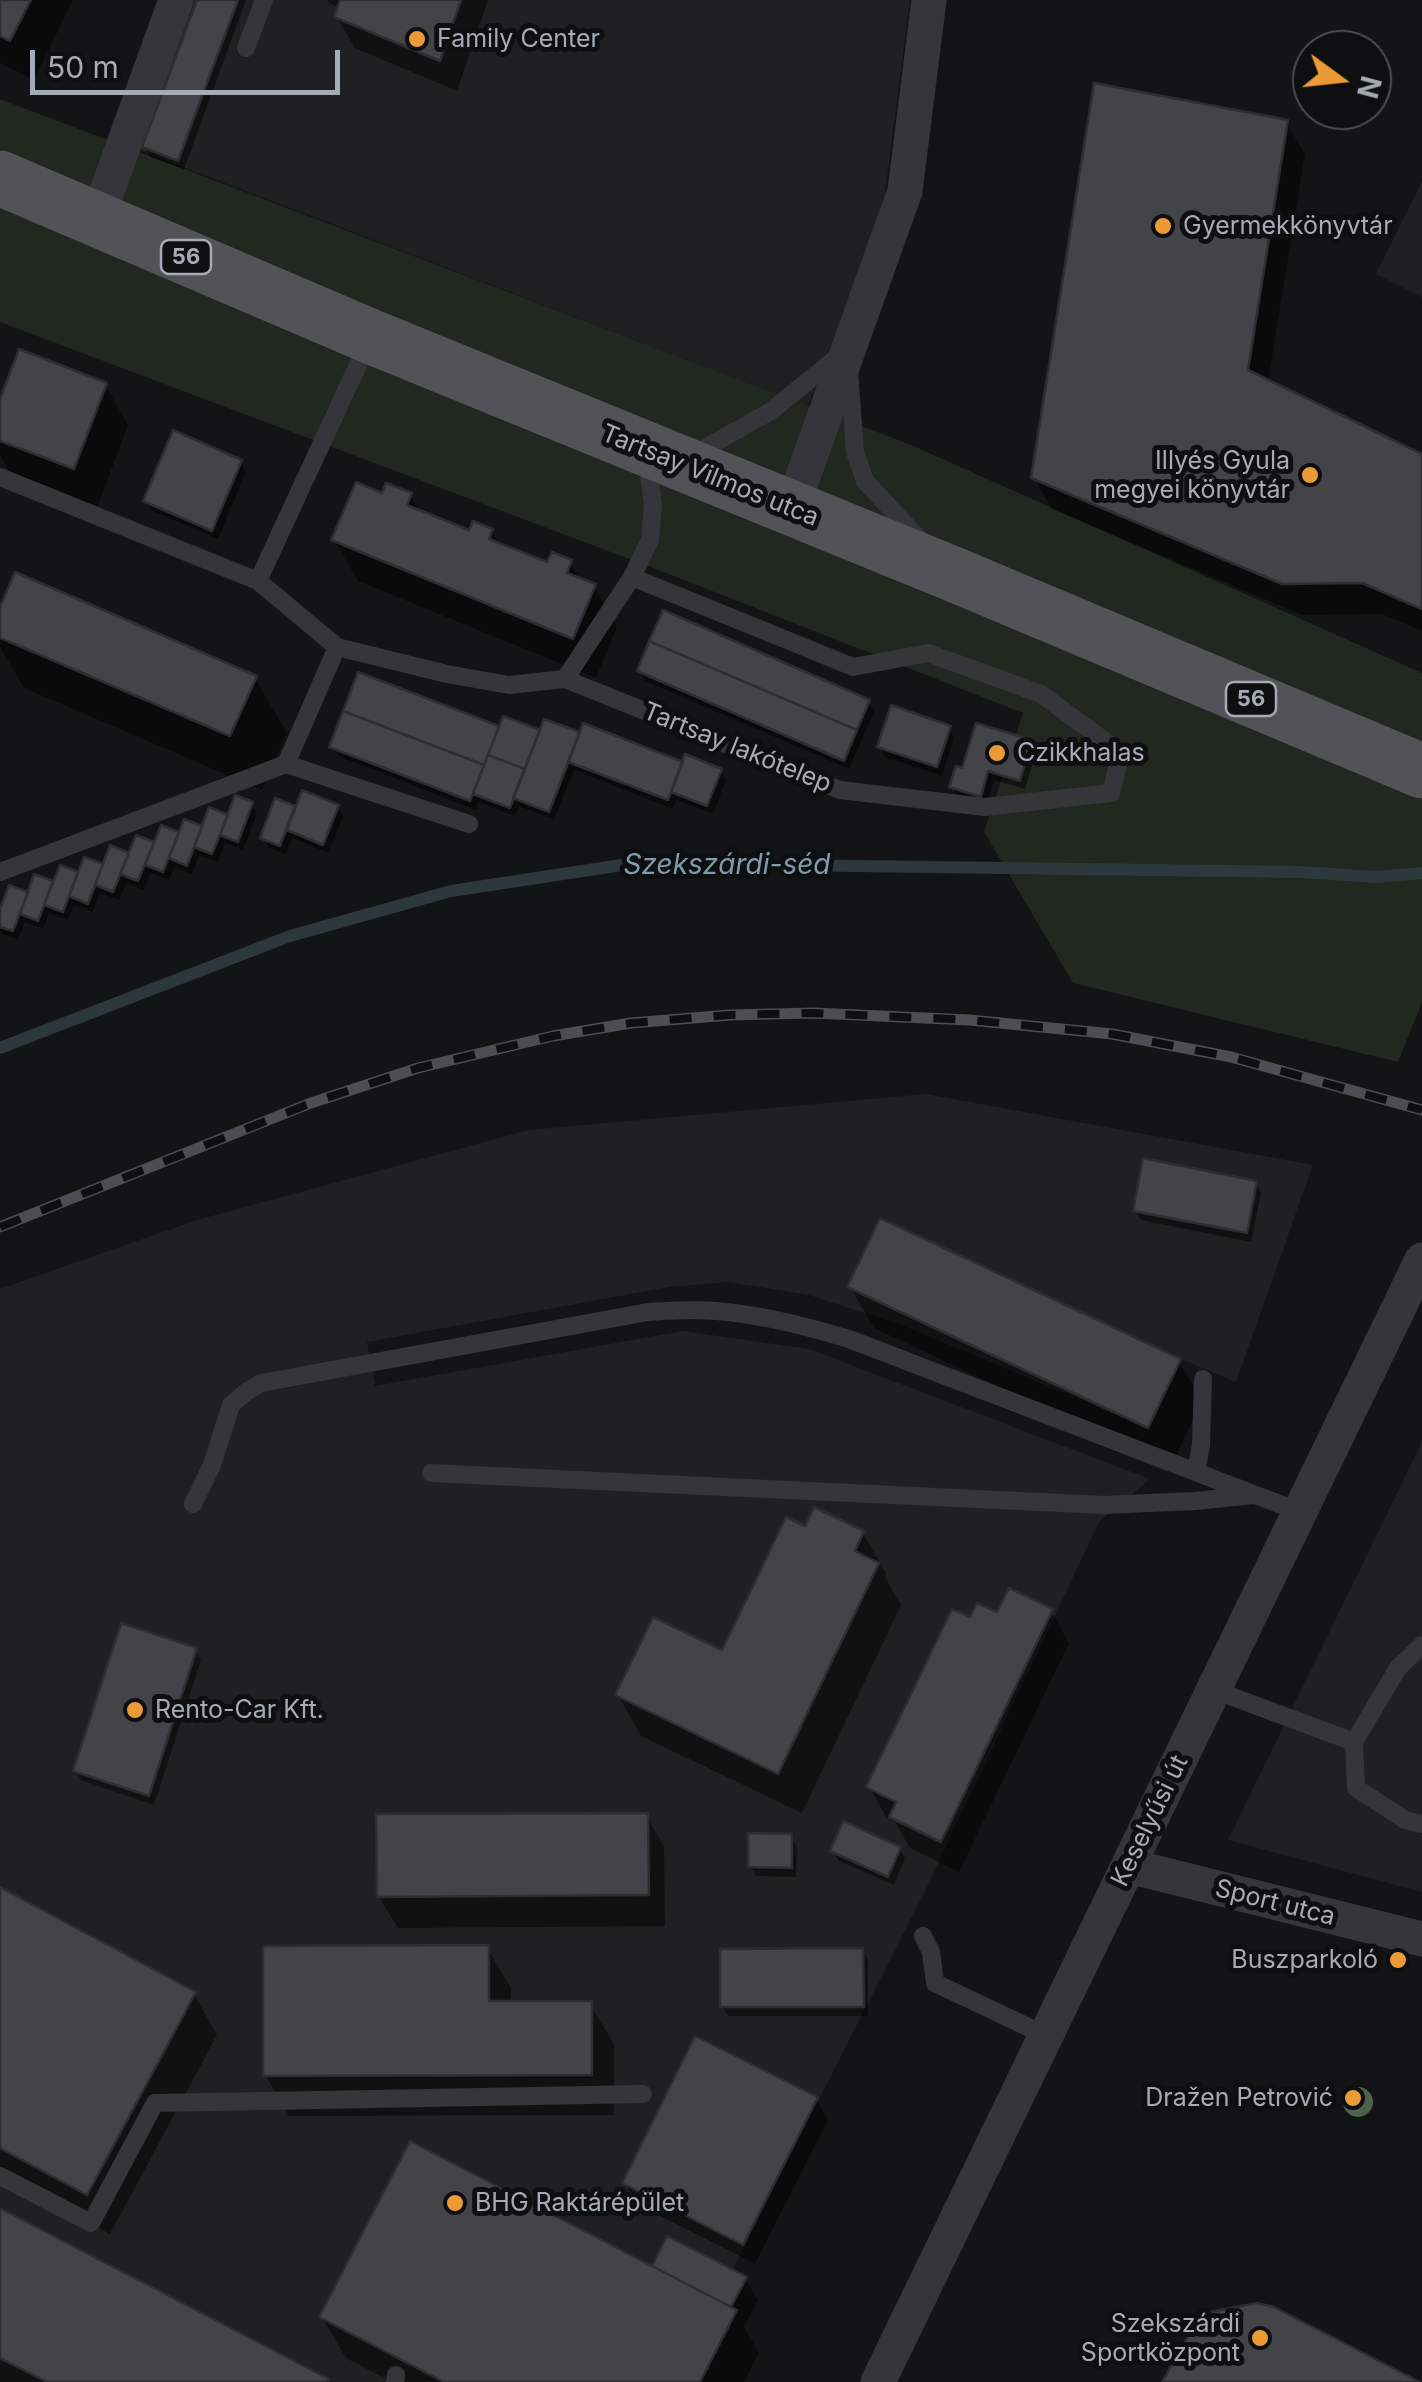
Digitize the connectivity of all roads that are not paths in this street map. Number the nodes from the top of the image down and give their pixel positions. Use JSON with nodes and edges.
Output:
{"nodes":[{"id":1,"x":176,"y":0,"type":"edge"},
{"id":2,"x":264,"y":0,"type":"edge"},
{"id":3,"x":929,"y":0,"type":"edge"},
{"id":4,"x":246,"y":48,"type":"dead end"},
{"id":5,"x":0,"y":178,"type":"edge"},
{"id":6,"x":97,"y":219,"type":"junction"},
{"id":7,"x":372,"y":337,"type":"junction"},
{"id":8,"x":847,"y":349,"type":"junction"},
{"id":9,"x":663,"y":456,"type":"junction"},
{"id":10,"x":0,"y":477,"type":"edge"},
{"id":11,"x":791,"y":510,"type":"junction"},
{"id":12,"x":953,"y":574,"type":"junction"},
{"id":13,"x":632,"y":577,"type":"junction"},
{"id":14,"x":258,"y":581,"type":"junction"},
{"id":15,"x":336,"y":646,"type":"junction"},
{"id":16,"x":565,"y":679,"type":"junction"},
{"id":17,"x":286,"y":764,"type":"junction"},
{"id":18,"x":1422,"y":771,"type":"edge"},
{"id":19,"x":469,"y":824,"type":"dead end"},
{"id":20,"x":0,"y":872,"type":"edge"},
{"id":21,"x":1422,"y":1260,"type":"edge"},
{"id":22,"x":1203,"y":1378,"type":"dead end"},
{"id":23,"x":1196,"y":1472,"type":"junction"},
{"id":24,"x":431,"y":1473,"type":"dead end"},
{"id":25,"x":1256,"y":1494,"type":"junction"},
{"id":26,"x":193,"y":1504,"type":"dead end"},
{"id":27,"x":1300,"y":1512,"type":"junction"},
{"id":28,"x":1422,"y":1644,"type":"edge"},
{"id":29,"x":1214,"y":1690,"type":"junction"},
{"id":30,"x":1354,"y":1742,"type":"junction"},
{"id":31,"x":1422,"y":1824,"type":"edge"},
{"id":32,"x":1128,"y":1866,"type":"junction"},
{"id":33,"x":922,"y":1936,"type":"dead end"},
{"id":34,"x":1422,"y":1939,"type":"edge"},
{"id":35,"x":1047,"y":2036,"type":"junction"},
{"id":36,"x":643,"y":2094,"type":"dead end"},
{"id":37,"x":0,"y":2176,"type":"edge"},
{"id":38,"x":878,"y":2382,"type":"edge"}],
"edges":[{"from":1,"to":6,"type":"street"},
{"from":2,"to":4,"type":"lane"},
{"from":3,"to":8,"type":"street"},
{"from":5,"to":6,"type":"main road","name":"Tartsay Vilmos utca","number":"56"},
{"from":6,"to":7,"type":"main road","name":"Tartsay Vilmos utca","number":"56"},
{"from":7,"to":9,"type":"main road","name":"Tartsay Vilmos utca","number":"56"},
{"from":7,"to":14,"type":"lane"},
{"from":8,"to":9,"type":"lane"},
{"from":8,"to":11,"type":"street"},
{"from":8,"to":12,"type":"lane"},
{"from":9,"to":11,"type":"main road","name":"Tartsay Vilmos utca","number":"56"},
{"from":9,"to":13,"type":"lane"},
{"from":10,"to":14,"type":"lane","name":"Tartsay lakótelep"},
{"from":11,"to":12,"type":"main road","name":"Tartsay Vilmos utca","number":"56"},
{"from":12,"to":18,"type":"main road","name":"Tartsay Vilmos utca","number":"56"},
{"from":13,"to":16,"type":"lane"},
{"from":13,"to":16,"type":"lane","name":"Tartsay lakótelep"},
{"from":14,"to":15,"type":"lane","name":"Tartsay lakótelep"},
{"from":15,"to":16,"type":"lane","name":"Tartsay lakótelep"},
{"from":15,"to":17,"type":"lane"},
{"from":17,"to":19,"type":"lane"},
{"from":17,"to":20,"type":"lane"},
{"from":21,"to":27,"type":"street","name":"Keselyűsi út"},
{"from":22,"to":23,"type":"lane"},
{"from":23,"to":25,"type":"lane"},
{"from":23,"to":26,"type":"lane"},
{"from":24,"to":25,"type":"lane"},
{"from":25,"to":27,"type":"lane"},
{"from":27,"to":29,"type":"street","name":"Keselyűsi út"},
{"from":28,"to":30,"type":"lane"},
{"from":29,"to":30,"type":"lane"},
{"from":29,"to":32,"type":"street","name":"Keselyűsi út"},
{"from":30,"to":31,"type":"lane"},
{"from":32,"to":34,"type":"street","name":"Sport utca"},
{"from":32,"to":35,"type":"street","name":"Keselyűsi út"},
{"from":33,"to":35,"type":"lane"},
{"from":35,"to":38,"type":"street","name":"Keselyűsi út"},
{"from":36,"to":37,"type":"lane"}]}
